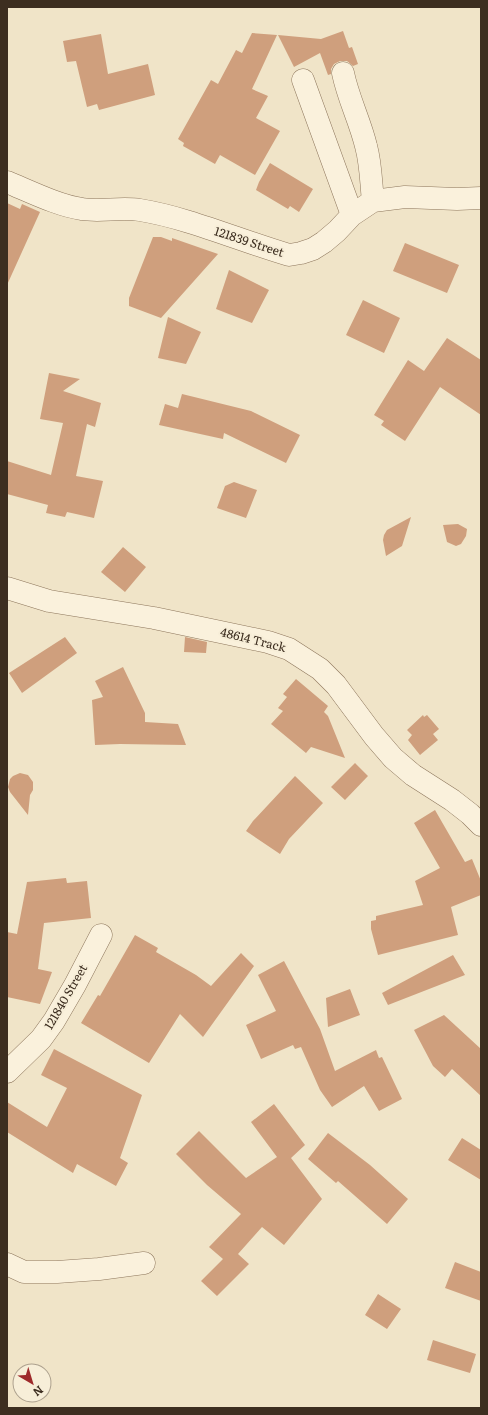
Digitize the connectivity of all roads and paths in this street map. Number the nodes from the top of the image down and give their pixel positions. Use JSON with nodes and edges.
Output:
{"nodes":[{"id":1,"x":342,"y":73,"type":"dead end"},
{"id":2,"x":303,"y":80,"type":"dead end"},
{"id":3,"x":7,"y":182,"type":"edge"},
{"id":4,"x":481,"y":198,"type":"edge"},
{"id":5,"x":373,"y":201,"type":"junction"},
{"id":6,"x":352,"y":215,"type":"junction"},
{"id":7,"x":7,"y":588,"type":"edge"},
{"id":8,"x":481,"y":825,"type":"edge"},
{"id":9,"x":101,"y":934,"type":"dead end"},
{"id":10,"x":7,"y":1072,"type":"edge"},
{"id":11,"x":144,"y":1263,"type":"dead end"},
{"id":12,"x":7,"y":1264,"type":"edge"}],
"edges":[{"from":1,"to":5,"type":"street"},
{"from":2,"to":6,"type":"street"},
{"from":3,"to":6,"type":"street","name":"121839 Street"},
{"from":4,"to":5,"type":"street","name":"121839 Street"},
{"from":5,"to":6,"type":"street","name":"121839 Street"},
{"from":7,"to":8,"type":"street","name":"48614 Track"},
{"from":9,"to":10,"type":"street","name":"121840 Street"},
{"from":11,"to":12,"type":"street"}]}
